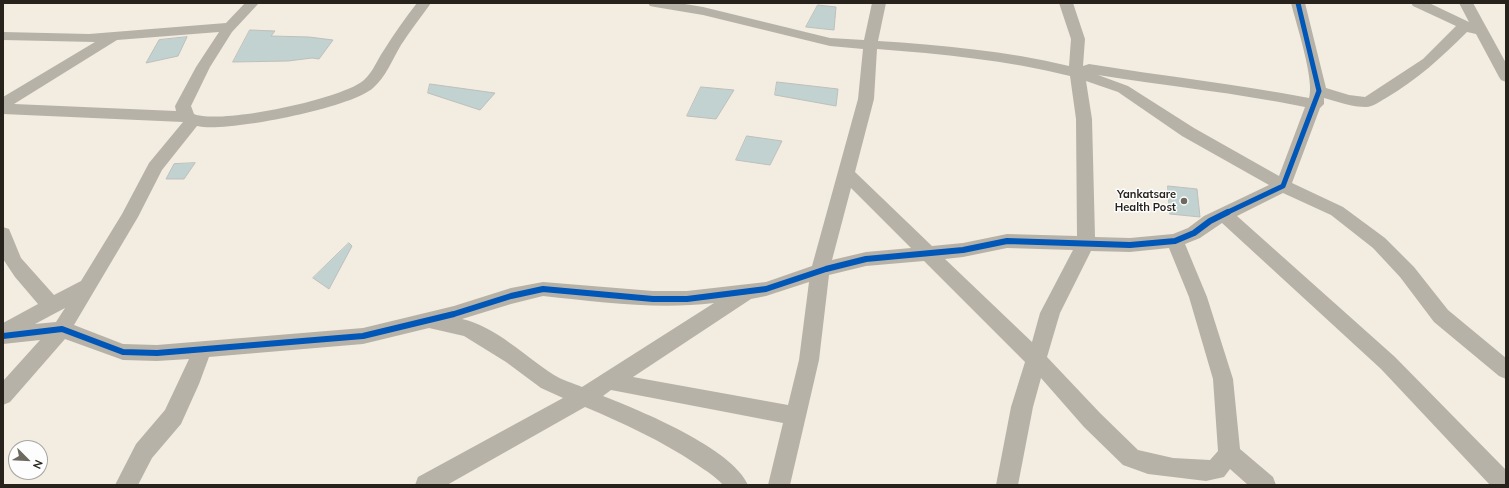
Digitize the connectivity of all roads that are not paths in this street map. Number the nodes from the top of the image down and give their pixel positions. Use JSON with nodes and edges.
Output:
{"nodes":[{"id":1,"x":252,"y":3,"type":"edge"},
{"id":2,"x":424,"y":3,"type":"edge"},
{"id":3,"x":655,"y":3,"type":"edge"},
{"id":4,"x":879,"y":3,"type":"edge"},
{"id":5,"x":1066,"y":3,"type":"edge"},
{"id":6,"x":1298,"y":3,"type":"edge"},
{"id":7,"x":1418,"y":3,"type":"edge"},
{"id":8,"x":1466,"y":3,"type":"edge"},
{"id":9,"x":706,"y":7,"type":"edge"},
{"id":10,"x":1466,"y":25,"type":"junction"},
{"id":11,"x":231,"y":27,"type":"junction"},
{"id":12,"x":1481,"y":33,"type":"junction"},
{"id":13,"x":3,"y":36,"type":"edge"},
{"id":14,"x":113,"y":36,"type":"junction"},
{"id":15,"x":870,"y":46,"type":"junction"},
{"id":16,"x":1077,"y":70,"type":"junction"},
{"id":17,"x":1506,"y":77,"type":"edge"},
{"id":18,"x":1317,"y":98,"type":"junction"},
{"id":19,"x":3,"y":104,"type":"edge"},
{"id":20,"x":3,"y":109,"type":"edge"},
{"id":21,"x":189,"y":118,"type":"junction"},
{"id":22,"x":846,"y":173,"type":"junction"},
{"id":23,"x":1283,"y":186,"type":"junction"},
{"id":24,"x":1225,"y":214,"type":"junction"},
{"id":25,"x":3,"y":234,"type":"edge"},
{"id":26,"x":1175,"y":241,"type":"junction"},
{"id":27,"x":1086,"y":243,"type":"junction"},
{"id":28,"x":928,"y":253,"type":"junction"},
{"id":29,"x":820,"y":271,"type":"junction"},
{"id":30,"x":88,"y":286,"type":"junction"},
{"id":31,"x":748,"y":292,"type":"junction"},
{"id":32,"x":51,"y":305,"type":"junction"},
{"id":33,"x":429,"y":320,"type":"junction"},
{"id":34,"x":62,"y":329,"type":"junction"},
{"id":35,"x":3,"y":332,"type":"edge"},
{"id":36,"x":3,"y":336,"type":"edge"},
{"id":37,"x":202,"y":350,"type":"junction"},
{"id":38,"x":1036,"y":359,"type":"junction"},
{"id":39,"x":1506,"y":370,"type":"edge"},
{"id":40,"x":609,"y":380,"type":"junction"},
{"id":41,"x":3,"y":396,"type":"edge"},
{"id":42,"x":584,"y":397,"type":"junction"},
{"id":43,"x":795,"y":416,"type":"junction"},
{"id":44,"x":1229,"y":454,"type":"junction"},
{"id":45,"x":126,"y":485,"type":"edge"},
{"id":46,"x":426,"y":485,"type":"edge"},
{"id":47,"x":737,"y":485,"type":"edge"},
{"id":48,"x":779,"y":485,"type":"edge"},
{"id":49,"x":1007,"y":485,"type":"edge"},
{"id":50,"x":1265,"y":485,"type":"edge"},
{"id":51,"x":1505,"y":485,"type":"edge"}],
"edges":[{"from":1,"to":11,"type":"street"},
{"from":2,"to":21,"type":"street"},
{"from":3,"to":9,"type":"street"},
{"from":4,"to":15,"type":"street"},
{"from":5,"to":16,"type":"street"},
{"from":6,"to":18,"type":"street"},
{"from":7,"to":10,"type":"street"},
{"from":8,"to":12,"type":"street"},
{"from":9,"to":15,"type":"street"},
{"from":10,"to":12,"type":"street"},
{"from":10,"to":18,"type":"street"},
{"from":11,"to":14,"type":"street"},
{"from":11,"to":21,"type":"street"},
{"from":12,"to":17,"type":"street"},
{"from":13,"to":14,"type":"street"},
{"from":14,"to":19,"type":"street"},
{"from":15,"to":16,"type":"street"},
{"from":15,"to":22,"type":"street"},
{"from":16,"to":18,"type":"street"},
{"from":16,"to":23,"type":"street"},
{"from":16,"to":27,"type":"street"},
{"from":18,"to":23,"type":"street"},
{"from":20,"to":21,"type":"street"},
{"from":21,"to":30,"type":"street"},
{"from":22,"to":28,"type":"street"},
{"from":22,"to":29,"type":"street"},
{"from":23,"to":24,"type":"street"},
{"from":23,"to":39,"type":"street"},
{"from":24,"to":26,"type":"street"},
{"from":24,"to":51,"type":"street"},
{"from":25,"to":32,"type":"street"},
{"from":26,"to":27,"type":"street"},
{"from":26,"to":44,"type":"street"},
{"from":27,"to":28,"type":"street"},
{"from":27,"to":38,"type":"street"},
{"from":28,"to":29,"type":"street"},
{"from":28,"to":38,"type":"street"},
{"from":29,"to":31,"type":"street"},
{"from":29,"to":43,"type":"street"},
{"from":30,"to":32,"type":"street"},
{"from":30,"to":34,"type":"street"},
{"from":31,"to":33,"type":"street"},
{"from":31,"to":40,"type":"street"},
{"from":32,"to":35,"type":"street"},
{"from":33,"to":37,"type":"street"},
{"from":33,"to":42,"type":"street"},
{"from":34,"to":36,"type":"street"},
{"from":34,"to":37,"type":"street"},
{"from":34,"to":41,"type":"street"},
{"from":37,"to":45,"type":"street"},
{"from":38,"to":44,"type":"street"},
{"from":38,"to":49,"type":"street"},
{"from":40,"to":42,"type":"street"},
{"from":40,"to":43,"type":"street"},
{"from":42,"to":46,"type":"street"},
{"from":42,"to":47,"type":"street"},
{"from":43,"to":48,"type":"street"},
{"from":44,"to":50,"type":"street"}]}
